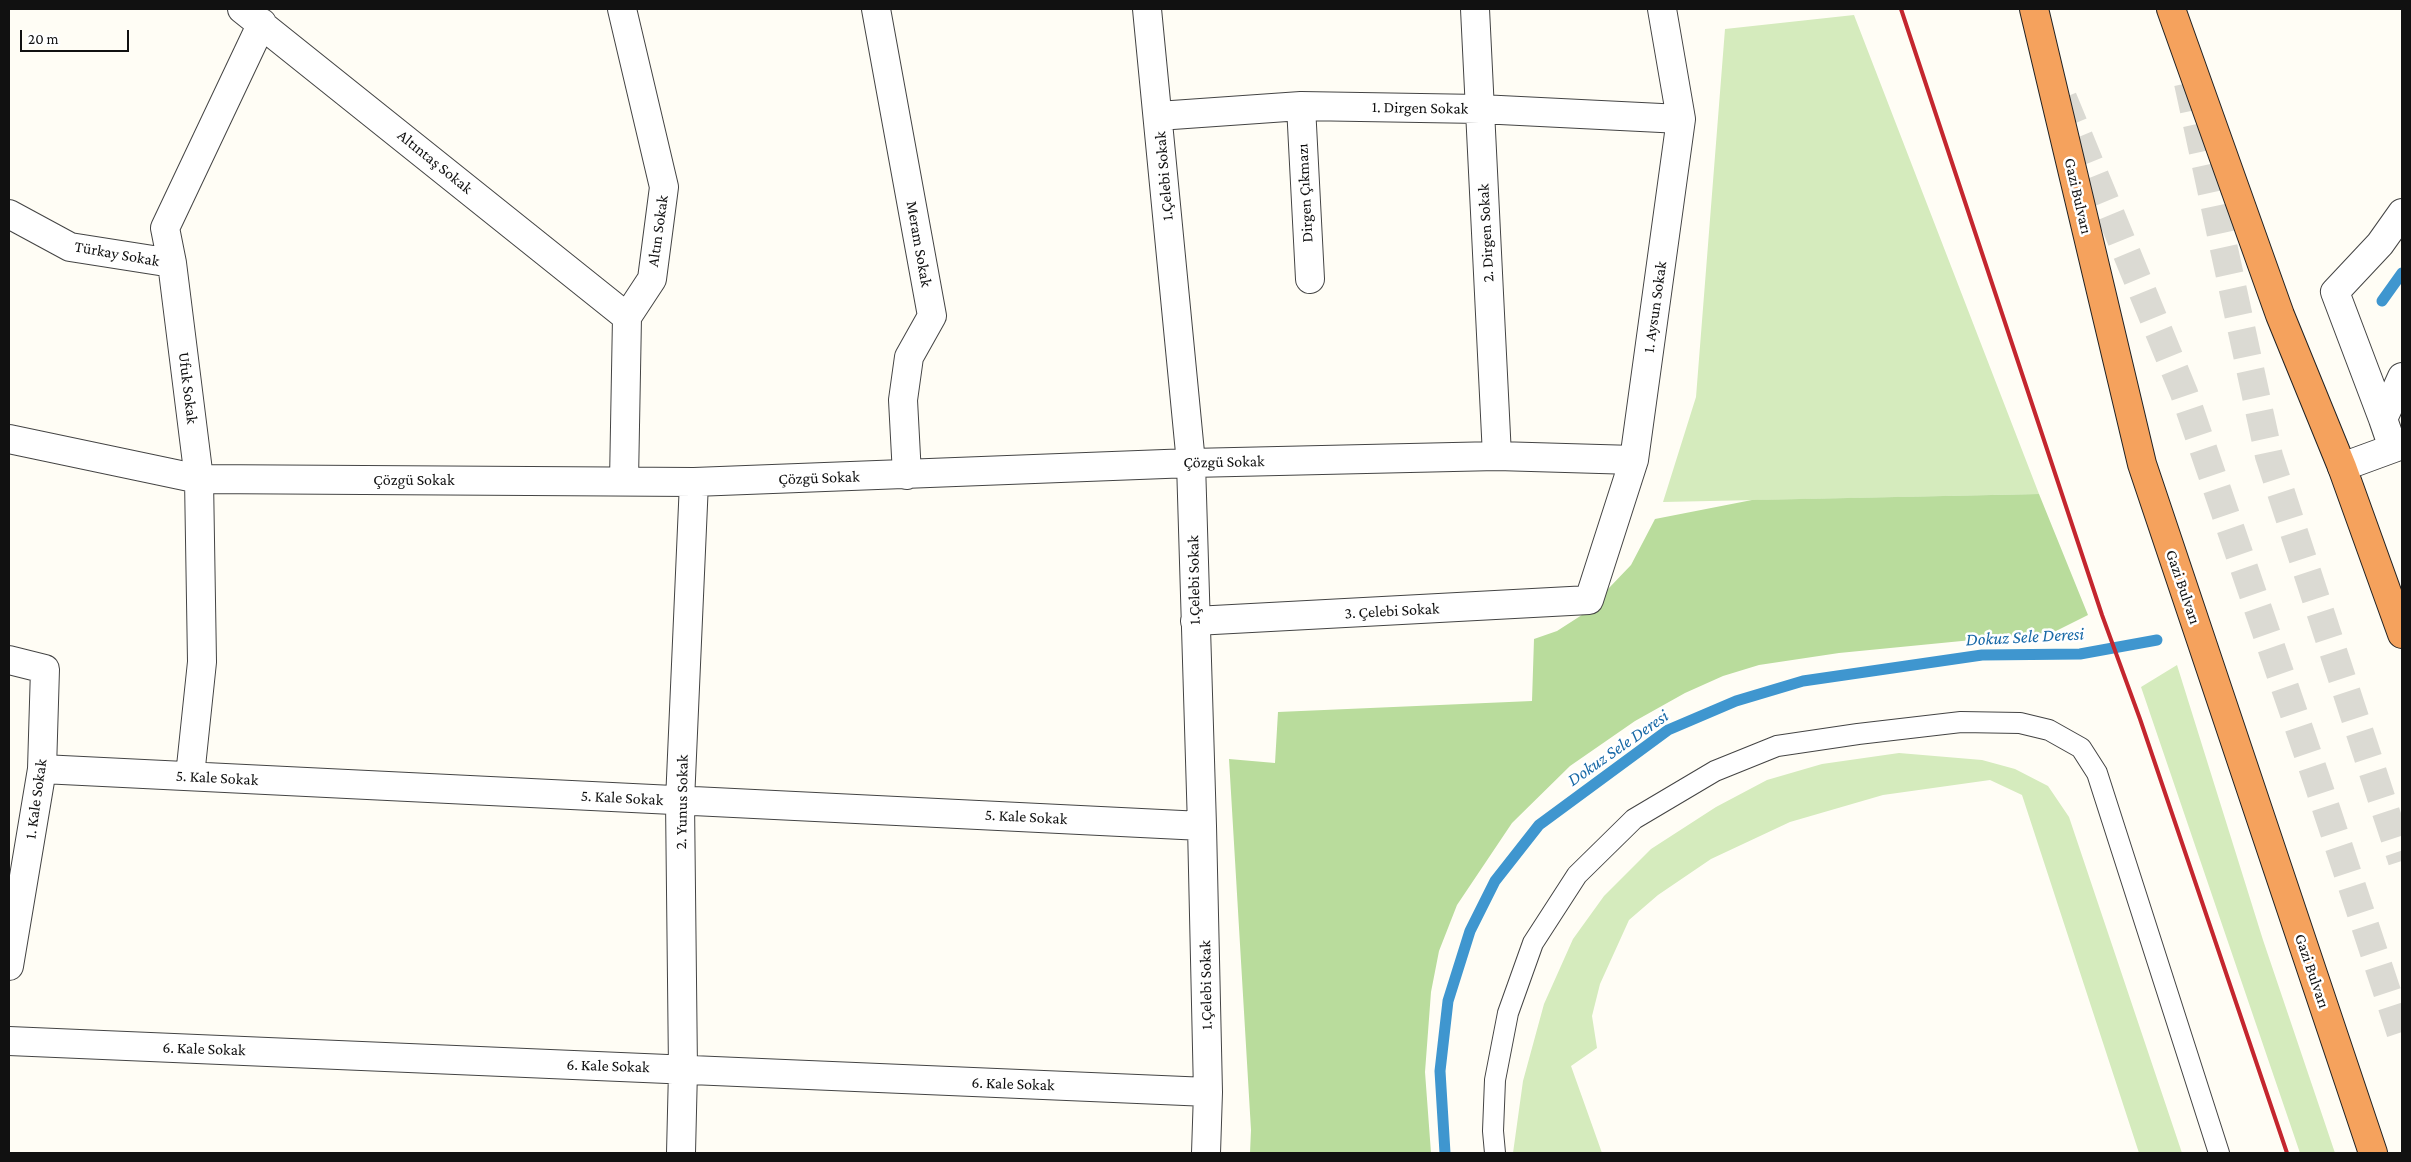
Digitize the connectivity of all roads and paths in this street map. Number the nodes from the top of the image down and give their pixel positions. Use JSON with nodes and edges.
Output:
{"nodes":[{"id":1,"x":622,"y":9,"type":"edge"},
{"id":2,"x":876,"y":9,"type":"edge"},
{"id":3,"x":1147,"y":9,"type":"edge"},
{"id":4,"x":1475,"y":9,"type":"edge"},
{"id":5,"x":1662,"y":9,"type":"edge"},
{"id":6,"x":2034,"y":9,"type":"edge"},
{"id":7,"x":2172,"y":14,"type":"edge"},
{"id":8,"x":252,"y":16,"type":"edge"},
{"id":9,"x":1301,"y":106,"type":"junction"},
{"id":10,"x":1480,"y":109,"type":"junction"},
{"id":11,"x":1158,"y":116,"type":"junction"},
{"id":12,"x":1681,"y":119,"type":"junction"},
{"id":13,"x":2402,"y":213,"type":"edge"},
{"id":14,"x":9,"y":214,"type":"edge"},
{"id":15,"x":172,"y":263,"type":"junction"},
{"id":16,"x":1310,"y":279,"type":"dead end"},
{"id":17,"x":627,"y":317,"type":"junction"},
{"id":18,"x":2402,"y":378,"type":"edge"},
{"id":19,"x":2383,"y":419,"type":"junction"},
{"id":20,"x":9,"y":439,"type":"edge"},
{"id":21,"x":2398,"y":446,"type":"edge"},
{"id":22,"x":1497,"y":456,"type":"junction"},
{"id":23,"x":1634,"y":460,"type":"junction"},
{"id":24,"x":1191,"y":463,"type":"junction"},
{"id":25,"x":2342,"y":467,"type":"junction"},
{"id":26,"x":907,"y":475,"type":"junction"},
{"id":27,"x":199,"y":480,"type":"junction"},
{"id":28,"x":624,"y":481,"type":"junction"},
{"id":29,"x":694,"y":482,"type":"junction"},
{"id":30,"x":1589,"y":600,"type":"joint"},
{"id":31,"x":1195,"y":621,"type":"junction"},
{"id":32,"x":2402,"y":634,"type":"edge"},
{"id":33,"x":9,"y":660,"type":"edge"},
{"id":34,"x":42,"y":769,"type":"junction"},
{"id":35,"x":190,"y":776,"type":"junction"},
{"id":36,"x":680,"y":800,"type":"junction"},
{"id":37,"x":1202,"y":826,"type":"junction"},
{"id":38,"x":16,"y":894,"type":"edge"},
{"id":39,"x":9,"y":966,"type":"edge"},
{"id":40,"x":9,"y":1041,"type":"edge"},
{"id":41,"x":684,"y":1070,"type":"junction"},
{"id":42,"x":1208,"y":1092,"type":"junction"},
{"id":43,"x":681,"y":1153,"type":"edge"},
{"id":44,"x":1206,"y":1153,"type":"edge"},
{"id":45,"x":1495,"y":1153,"type":"edge"},
{"id":46,"x":2219,"y":1153,"type":"edge"},
{"id":47,"x":2373,"y":1153,"type":"edge"}],
"edges":[{"from":1,"to":17,"type":"street","name":"Altın Sokak"},
{"from":2,"to":26,"type":"street","name":"Meram Sokak"},
{"from":3,"to":11,"type":"street","name":"1.Çelebi Sokak"},
{"from":4,"to":10,"type":"street","name":"2. Dirgen Sokak"},
{"from":5,"to":12,"type":"street","name":"1. Aysun Sokak"},
{"from":6,"to":47,"type":"highway","name":"Gazi Bulvarı"},
{"from":7,"to":25,"type":"highway"},
{"from":8,"to":15,"type":"street","name":"Ufuk Sokak"},
{"from":8,"to":17,"type":"street","name":"Altıntaş Sokak"},
{"from":9,"to":10,"type":"street","name":"1. Dirgen Sokak"},
{"from":9,"to":11,"type":"street","name":"1. Dirgen Sokak"},
{"from":9,"to":16,"type":"street","name":"Dirgen Çıkmazı"},
{"from":10,"to":12,"type":"street","name":"1. Dirgen Sokak"},
{"from":10,"to":22,"type":"street","name":"2. Dirgen Sokak"},
{"from":11,"to":24,"type":"street","name":"1.Çelebi Sokak"},
{"from":12,"to":23,"type":"street","name":"1. Aysun Sokak"},
{"from":13,"to":19,"type":"street"},
{"from":14,"to":15,"type":"street","name":"Türkay Sokak"},
{"from":15,"to":27,"type":"street","name":"Ufuk Sokak"},
{"from":17,"to":28,"type":"street"},
{"from":18,"to":19,"type":"street"},
{"from":19,"to":21,"type":"street"},
{"from":20,"to":27,"type":"street","name":"Çözgü Sokak"},
{"from":21,"to":25,"type":"street"},
{"from":22,"to":23,"type":"street","name":"Çözgü Sokak"},
{"from":22,"to":24,"type":"street","name":"Çözgü Sokak"},
{"from":23,"to":30,"type":"street","name":"1. Aysun Sokak"},
{"from":24,"to":26,"type":"street","name":"Çözgü Sokak"},
{"from":24,"to":31,"type":"street","name":"1.Çelebi Sokak"},
{"from":25,"to":32,"type":"highway"},
{"from":26,"to":29,"type":"street","name":"Çözgü Sokak"},
{"from":27,"to":28,"type":"street","name":"Çözgü Sokak"},
{"from":27,"to":35,"type":"street","name":"Ufuk Sokak"},
{"from":28,"to":29,"type":"street","name":"Çözgü Sokak"},
{"from":29,"to":36,"type":"street","name":"2. Yunus Sokak"},
{"from":30,"to":31,"type":"street","name":"3. Çelebi Sokak"},
{"from":31,"to":37,"type":"street","name":"1.Çelebi Sokak"},
{"from":33,"to":34,"type":"street","name":"1. Kale Sokak"},
{"from":34,"to":35,"type":"street","name":"5. Kale Sokak"},
{"from":34,"to":38,"type":"street","name":"1. Kale Sokak"},
{"from":35,"to":36,"type":"street","name":"5. Kale Sokak"},
{"from":36,"to":37,"type":"street","name":"5. Kale Sokak"},
{"from":36,"to":41,"type":"street","name":"2. Yunus Sokak"},
{"from":37,"to":42,"type":"street","name":"1.Çelebi Sokak"},
{"from":38,"to":39,"type":"street","name":"1. Kale Sokak"},
{"from":40,"to":41,"type":"street","name":"6. Kale Sokak"},
{"from":41,"to":42,"type":"street","name":"6. Kale Sokak"},
{"from":41,"to":43,"type":"street","name":"2. Yunus Sokak"},
{"from":42,"to":44,"type":"street","name":"1.Çelebi Sokak"},
{"from":45,"to":46,"type":"lane"}]}
